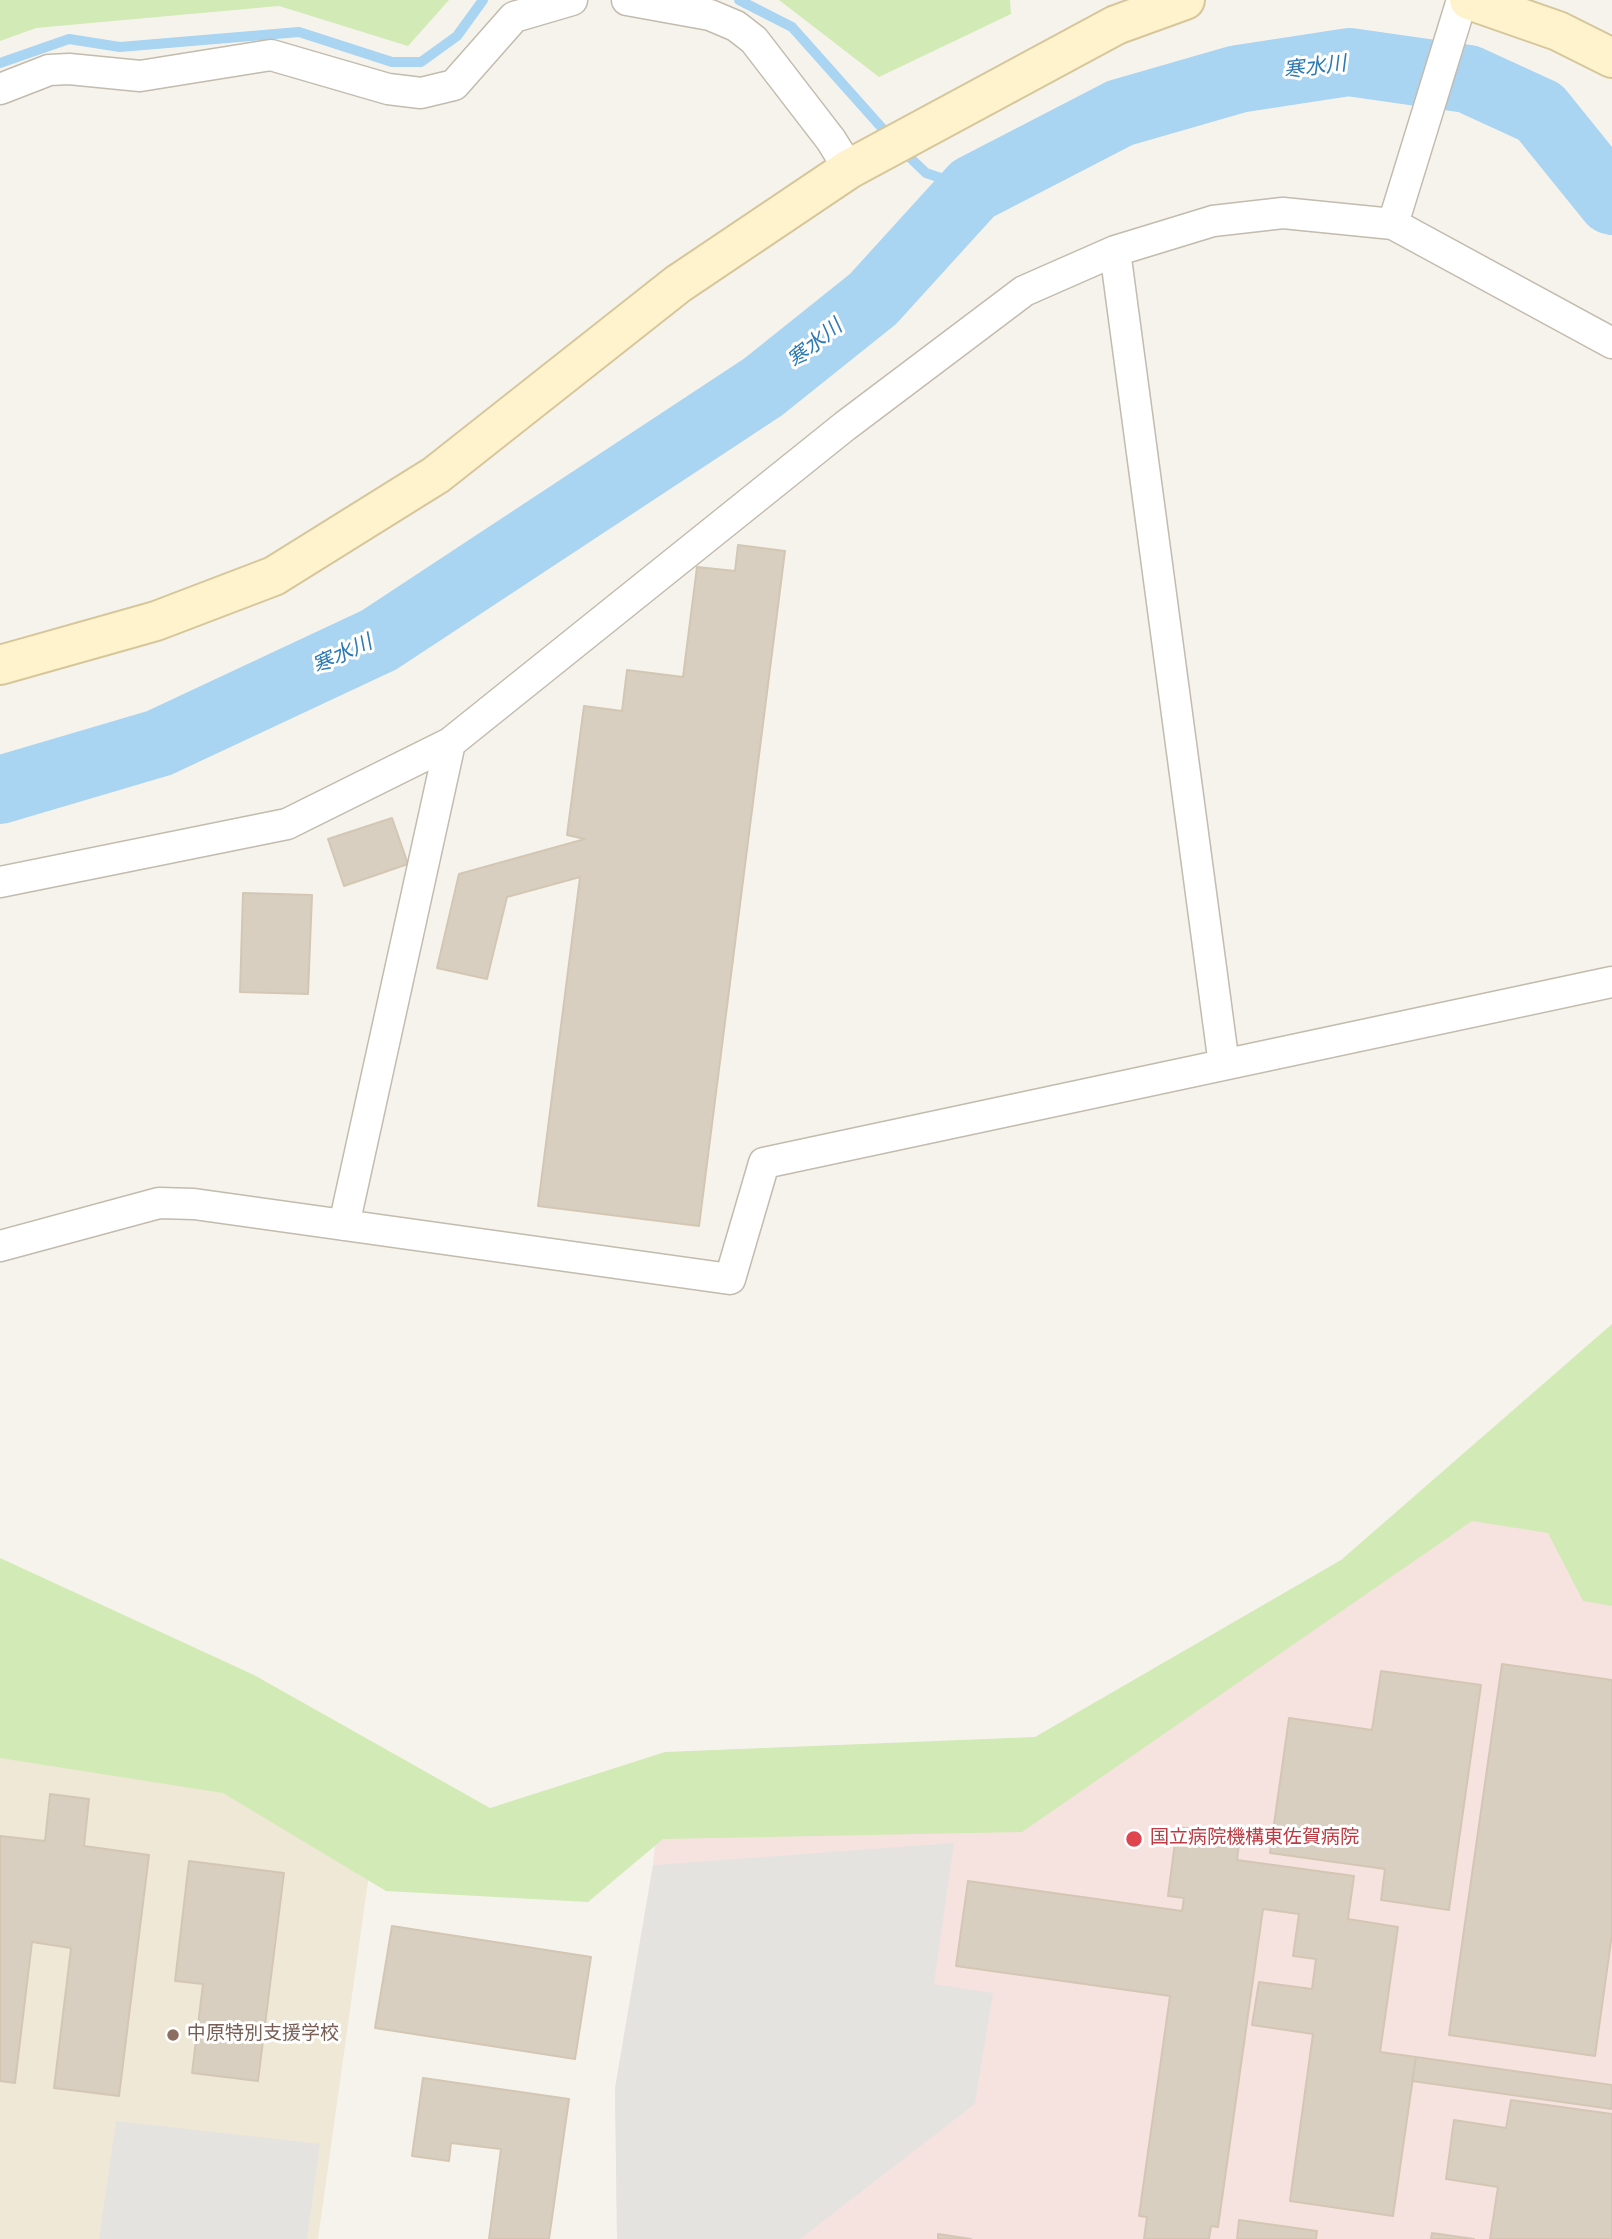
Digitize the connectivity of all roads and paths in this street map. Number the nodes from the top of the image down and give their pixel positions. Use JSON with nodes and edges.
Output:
{"nodes":[{"id":1,"x":572,"y":0,"type":"edge"},
{"id":2,"x":627,"y":0,"type":"edge"},
{"id":3,"x":1185,"y":0,"type":"edge"},
{"id":4,"x":1461,"y":9,"type":"edge"},
{"id":5,"x":1612,"y":58,"type":"edge"},
{"id":6,"x":0,"y":89,"type":"edge"},
{"id":7,"x":863,"y":161,"type":"junction"},
{"id":8,"x":1393,"y":224,"type":"junction"},
{"id":9,"x":1115,"y":251,"type":"junction"},
{"id":10,"x":1612,"y":343,"type":"edge"},
{"id":11,"x":0,"y":665,"type":"edge"},
{"id":12,"x":450,"y":743,"type":"junction"},
{"id":13,"x":0,"y":882,"type":"edge"},
{"id":14,"x":1612,"y":982,"type":"edge"},
{"id":15,"x":1223,"y":1065,"type":"junction"},
{"id":16,"x":344,"y":1225,"type":"junction"},
{"id":17,"x":0,"y":1246,"type":"edge"}],
"edges":[{"from":1,"to":6,"type":"street"},
{"from":2,"to":7,"type":"street"},
{"from":3,"to":7,"type":"street"},
{"from":4,"to":5,"type":"street"},
{"from":4,"to":8,"type":"street"},
{"from":7,"to":11,"type":"street"},
{"from":8,"to":9,"type":"street"},
{"from":8,"to":10,"type":"street"},
{"from":9,"to":12,"type":"street"},
{"from":9,"to":15,"type":"street"},
{"from":12,"to":13,"type":"street"},
{"from":12,"to":16,"type":"street"},
{"from":14,"to":15,"type":"street"},
{"from":15,"to":16,"type":"street"},
{"from":16,"to":17,"type":"street"}]}
